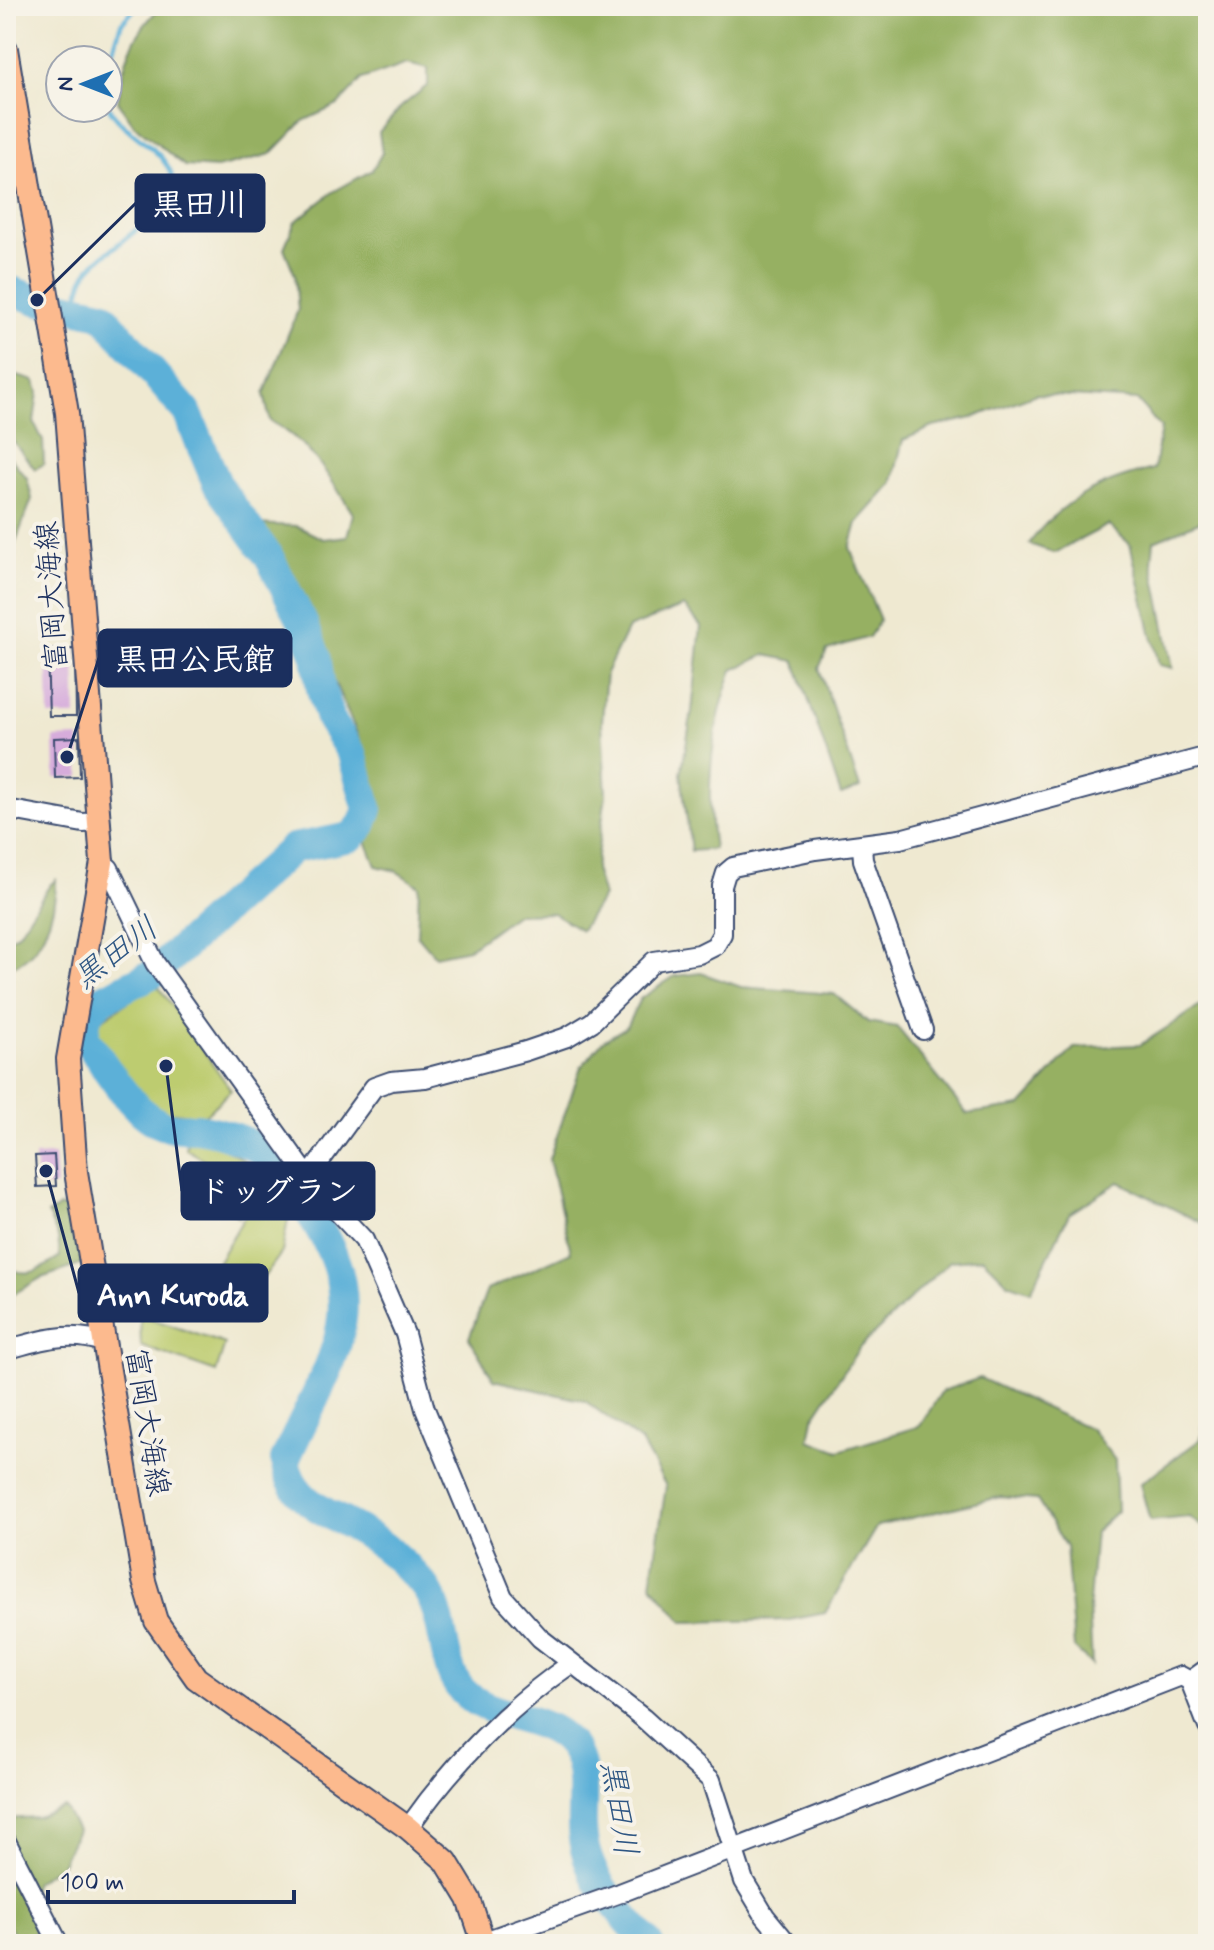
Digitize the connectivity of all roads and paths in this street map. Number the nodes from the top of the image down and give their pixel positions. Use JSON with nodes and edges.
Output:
{"nodes":[{"id":1,"x":6,"y":49,"type":"edge"},
{"id":2,"x":1208,"y":756,"type":"edge"},
{"id":3,"x":6,"y":809,"type":"edge"},
{"id":4,"x":98,"y":822,"type":"junction"},
{"id":5,"x":862,"y":846,"type":"junction"},
{"id":6,"x":102,"y":862,"type":"junction"},
{"id":7,"x":923,"y":1030,"type":"dead end"},
{"id":8,"x":310,"y":1175,"type":"junction"},
{"id":9,"x":105,"y":1343,"type":"junction"},
{"id":10,"x":6,"y":1350,"type":"edge"},
{"id":11,"x":572,"y":1663,"type":"junction"},
{"id":12,"x":1208,"y":1668,"type":"edge"},
{"id":13,"x":1190,"y":1681,"type":"junction"},
{"id":14,"x":1208,"y":1727,"type":"edge"},
{"id":15,"x":408,"y":1828,"type":"junction"},
{"id":16,"x":6,"y":1841,"type":"edge"},
{"id":17,"x":732,"y":1849,"type":"junction"},
{"id":18,"x":481,"y":1943,"type":"edge"},
{"id":19,"x":59,"y":1944,"type":"edge"},
{"id":20,"x":788,"y":1944,"type":"edge"}],
"edges":[{"from":1,"to":4,"type":"main road","name":"富岡大海線"},
{"from":2,"to":5,"type":"street"},
{"from":3,"to":4,"type":"street"},
{"from":4,"to":6,"type":"main road","name":"富岡大海線"},
{"from":5,"to":7,"type":"street"},
{"from":5,"to":8,"type":"street"},
{"from":6,"to":8,"type":"street"},
{"from":6,"to":9,"type":"main road","name":"富岡大海線"},
{"from":8,"to":11,"type":"street"},
{"from":9,"to":10,"type":"street"},
{"from":9,"to":15,"type":"main road","name":"富岡大海線"},
{"from":11,"to":15,"type":"street"},
{"from":11,"to":17,"type":"street"},
{"from":12,"to":13,"type":"street"},
{"from":13,"to":14,"type":"street"},
{"from":13,"to":17,"type":"street"},
{"from":15,"to":18,"type":"main road","name":"富岡大海線"},
{"from":16,"to":19,"type":"street"},
{"from":17,"to":18,"type":"street"},
{"from":17,"to":20,"type":"street"}]}
